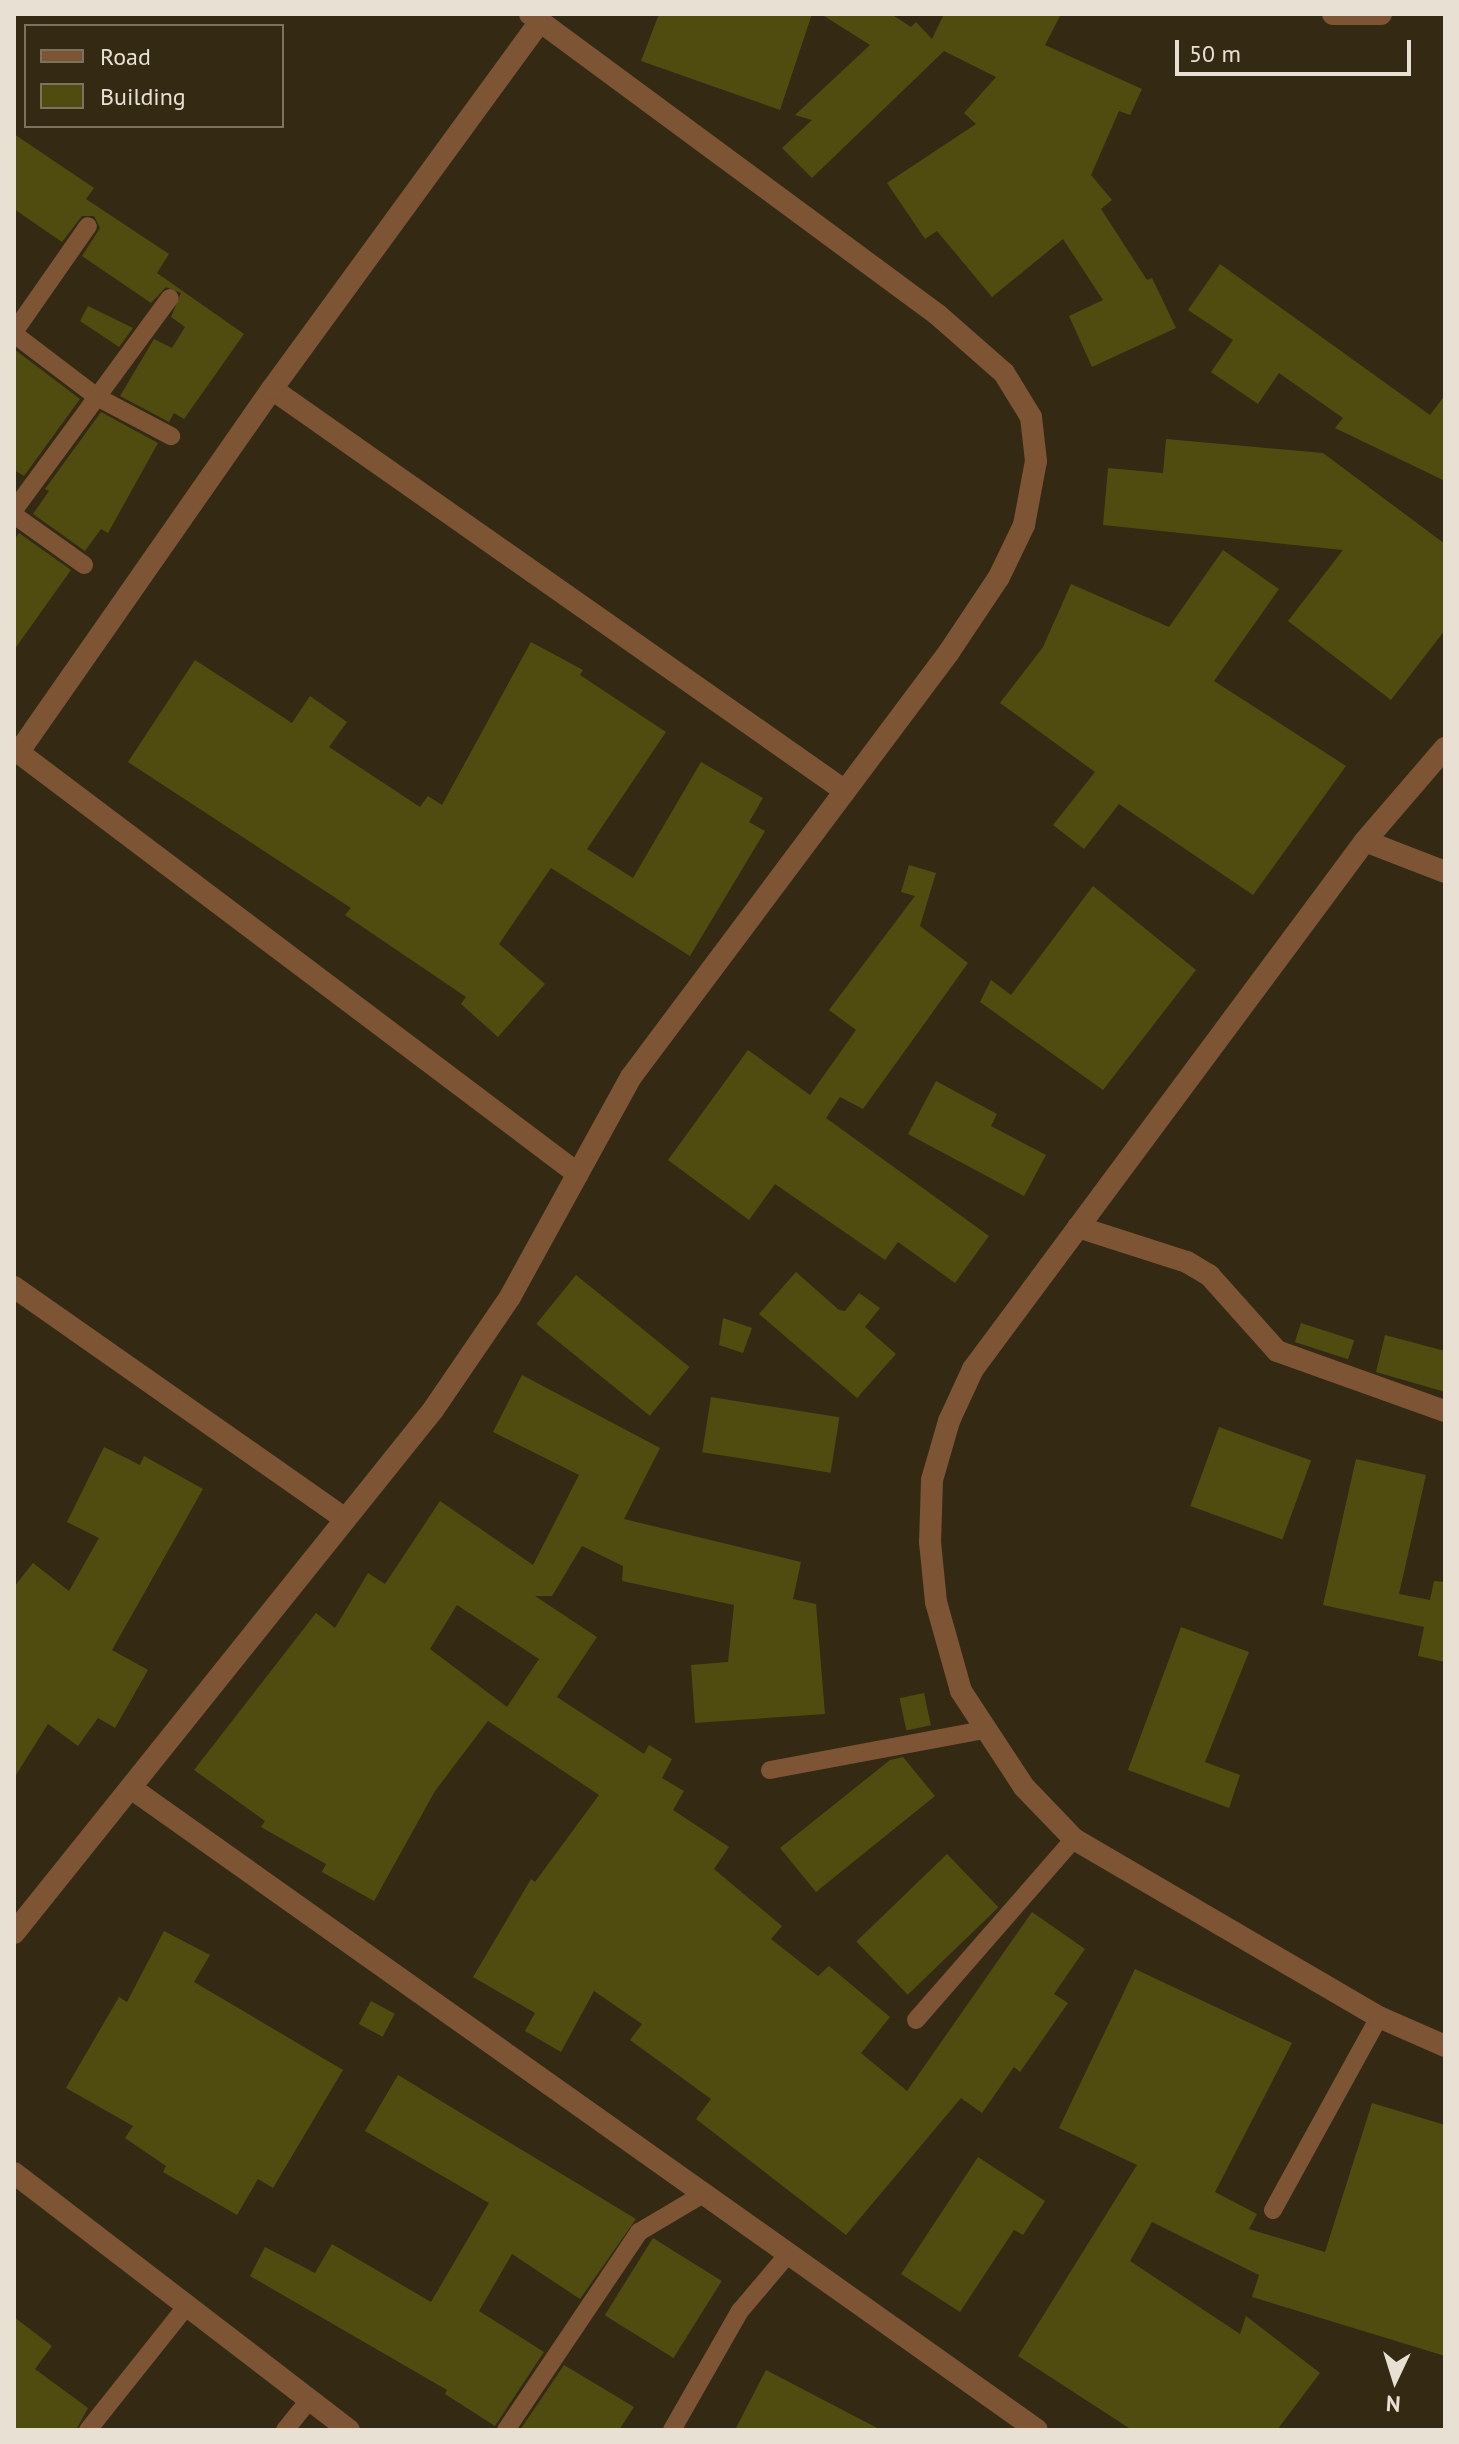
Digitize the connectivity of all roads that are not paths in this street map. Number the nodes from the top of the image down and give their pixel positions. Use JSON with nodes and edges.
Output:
{"nodes":[{"id":1,"x":1333,"y":14,"type":"edge"},
{"id":2,"x":1381,"y":14,"type":"edge"},
{"id":3,"x":535,"y":18,"type":"edge"},
{"id":4,"x":88,"y":226,"type":"dead end"},
{"id":5,"x":170,"y":298,"type":"dead end"},
{"id":6,"x":14,"y":333,"type":"edge"},
{"id":7,"x":272,"y":389,"type":"junction"},
{"id":8,"x":97,"y":397,"type":"junction"},
{"id":9,"x":171,"y":436,"type":"dead end"},
{"id":10,"x":14,"y":513,"type":"edge"},
{"id":11,"x":84,"y":565,"type":"dead end"},
{"id":12,"x":1445,"y":748,"type":"edge"},
{"id":13,"x":16,"y":751,"type":"edge"},
{"id":14,"x":845,"y":791,"type":"junction"},
{"id":15,"x":1365,"y":841,"type":"junction"},
{"id":16,"x":1445,"y":872,"type":"edge"},
{"id":17,"x":578,"y":1174,"type":"junction"},
{"id":18,"x":1078,"y":1227,"type":"junction"},
{"id":19,"x":14,"y":1287,"type":"edge"},
{"id":20,"x":1445,"y":1411,"type":"edge"},
{"id":21,"x":345,"y":1519,"type":"junction"},
{"id":22,"x":984,"y":1730,"type":"junction"},
{"id":23,"x":770,"y":1770,"type":"dead end"},
{"id":24,"x":131,"y":1788,"type":"junction"},
{"id":25,"x":1074,"y":1839,"type":"junction"},
{"id":26,"x":14,"y":1933,"type":"edge"},
{"id":27,"x":1379,"y":2017,"type":"junction"},
{"id":28,"x":916,"y":2020,"type":"dead end"},
{"id":29,"x":1445,"y":2046,"type":"edge"},
{"id":30,"x":14,"y":2173,"type":"edge"},
{"id":31,"x":705,"y":2193,"type":"junction"},
{"id":32,"x":1273,"y":2210,"type":"dead end"},
{"id":33,"x":789,"y":2253,"type":"junction"},
{"id":34,"x":186,"y":2307,"type":"junction"},
{"id":35,"x":309,"y":2400,"type":"junction"},
{"id":36,"x":88,"y":2430,"type":"edge"},
{"id":37,"x":285,"y":2430,"type":"edge"},
{"id":38,"x":349,"y":2430,"type":"edge"},
{"id":39,"x":506,"y":2430,"type":"edge"},
{"id":40,"x":672,"y":2430,"type":"edge"},
{"id":41,"x":1037,"y":2430,"type":"edge"}],
"edges":[{"from":1,"to":2,"type":"street"},
{"from":3,"to":7,"type":"street"},
{"from":3,"to":14,"type":"street"},
{"from":4,"to":6,"type":"lane"},
{"from":5,"to":8,"type":"lane"},
{"from":6,"to":8,"type":"lane"},
{"from":7,"to":13,"type":"street"},
{"from":7,"to":14,"type":"street"},
{"from":8,"to":9,"type":"lane"},
{"from":8,"to":10,"type":"lane"},
{"from":10,"to":11,"type":"lane"},
{"from":12,"to":15,"type":"street"},
{"from":13,"to":17,"type":"street"},
{"from":14,"to":17,"type":"street"},
{"from":15,"to":16,"type":"street"},
{"from":15,"to":18,"type":"street"},
{"from":17,"to":21,"type":"street"},
{"from":18,"to":20,"type":"street"},
{"from":18,"to":22,"type":"street"},
{"from":19,"to":21,"type":"street"},
{"from":21,"to":24,"type":"street"},
{"from":22,"to":23,"type":"lane"},
{"from":22,"to":25,"type":"street"},
{"from":24,"to":26,"type":"street"},
{"from":24,"to":31,"type":"street"},
{"from":25,"to":27,"type":"street"},
{"from":25,"to":28,"type":"lane"},
{"from":27,"to":29,"type":"street"},
{"from":27,"to":32,"type":"lane"},
{"from":30,"to":34,"type":"street"},
{"from":31,"to":33,"type":"street"},
{"from":31,"to":39,"type":"lane"},
{"from":33,"to":40,"type":"lane"},
{"from":33,"to":41,"type":"street"},
{"from":34,"to":35,"type":"street"},
{"from":34,"to":36,"type":"lane"},
{"from":35,"to":37,"type":"lane"},
{"from":35,"to":38,"type":"street"}]}
